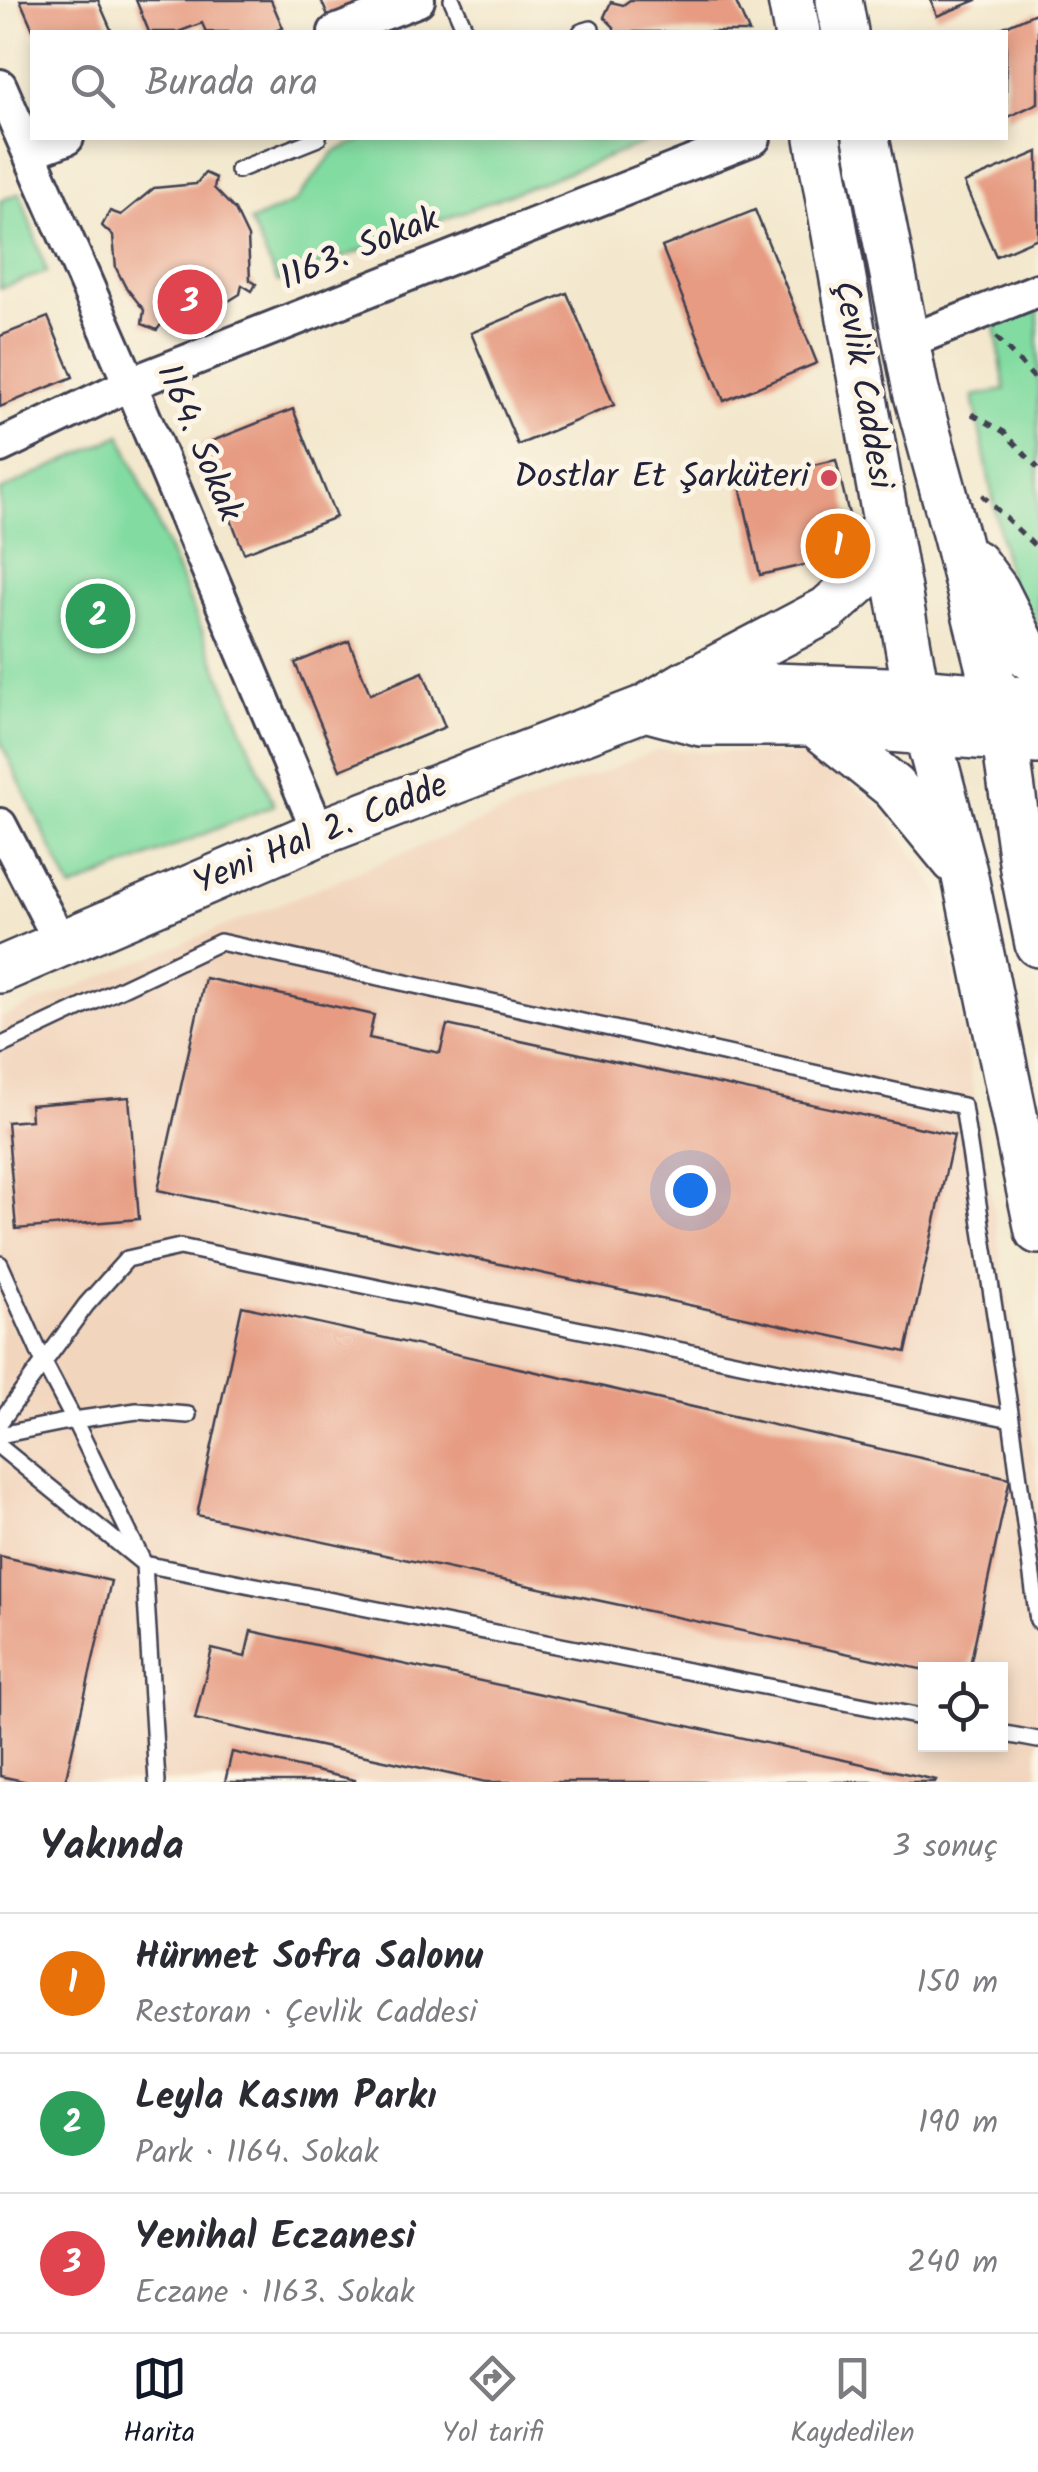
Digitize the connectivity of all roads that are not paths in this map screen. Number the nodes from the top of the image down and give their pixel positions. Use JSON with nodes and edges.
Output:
{"nodes":[{"id":1,"x":418,"y":0,"type":"edge"},
{"id":2,"x":452,"y":0,"type":"edge"},
{"id":3,"x":791,"y":0,"type":"edge"},
{"id":4,"x":839,"y":0,"type":"edge"},
{"id":5,"x":340,"y":30,"type":"edge"},
{"id":6,"x":465,"y":30,"type":"edge"},
{"id":7,"x":797,"y":30,"type":"edge"},
{"id":8,"x":846,"y":30,"type":"edge"},
{"id":9,"x":0,"y":86,"type":"edge"},
{"id":10,"x":62,"y":140,"type":"edge"},
{"id":11,"x":313,"y":140,"type":"edge"},
{"id":12,"x":749,"y":140,"type":"edge"},
{"id":13,"x":818,"y":140,"type":"edge"},
{"id":14,"x":866,"y":140,"type":"edge"},
{"id":15,"x":30,"y":152,"type":"junction"},
{"id":16,"x":238,"y":170,"type":"dead end"},
{"id":17,"x":1038,"y":290,"type":"edge"},
{"id":18,"x":907,"y":342,"type":"junction"},
{"id":19,"x":130,"y":384,"type":"junction"},
{"id":20,"x":0,"y":446,"type":"edge"},
{"id":21,"x":884,"y":520,"type":"junction"},
{"id":22,"x":956,"y":537,"type":"junction"},
{"id":23,"x":1038,"y":663,"type":"edge"},
{"id":24,"x":687,"y":683,"type":"junction"},
{"id":25,"x":646,"y":708,"type":"junction"},
{"id":26,"x":1019,"y":720,"type":"edge"},
{"id":27,"x":814,"y":723,"type":"junction"},
{"id":28,"x":926,"y":732,"type":"junction"},
{"id":29,"x":1038,"y":823,"type":"edge"},
{"id":30,"x":0,"y":826,"type":"edge"},
{"id":31,"x":318,"y":834,"type":"junction"},
{"id":32,"x":1023,"y":869,"type":"junction"},
{"id":33,"x":964,"y":872,"type":"junction"},
{"id":34,"x":61,"y":943,"type":"junction"},
{"id":35,"x":1038,"y":944,"type":"edge"},
{"id":36,"x":0,"y":970,"type":"edge"},
{"id":37,"x":0,"y":1046,"type":"edge"},
{"id":38,"x":1038,"y":1231,"type":"edge"},
{"id":39,"x":0,"y":1264,"type":"edge"},
{"id":40,"x":44,"y":1363,"type":"junction"},
{"id":41,"x":188,"y":1416,"type":"dead end"},
{"id":42,"x":1010,"y":1419,"type":"junction"},
{"id":43,"x":74,"y":1420,"type":"junction"},
{"id":44,"x":0,"y":1422,"type":"edge"},
{"id":45,"x":0,"y":1435,"type":"edge"},
{"id":46,"x":0,"y":1447,"type":"edge"},
{"id":47,"x":144,"y":1564,"type":"junction"},
{"id":48,"x":1038,"y":1621,"type":"edge"},
{"id":49,"x":918,"y":1716,"type":"edge"},
{"id":50,"x":1008,"y":1734,"type":"edge"},
{"id":51,"x":1038,"y":1740,"type":"edge"},
{"id":52,"x":156,"y":1782,"type":"edge"}],
"edges":[{"from":1,"to":5,"type":"street"},
{"from":2,"to":6,"type":"lane"},
{"from":3,"to":7,"type":"main road"},
{"from":4,"to":8,"type":"main road"},
{"from":9,"to":15,"type":"street","name":"1164. Sokak"},
{"from":10,"to":15,"type":"street"},
{"from":11,"to":16,"type":"lane"},
{"from":12,"to":19,"type":"street","name":"1163. Sokak"},
{"from":13,"to":21,"type":"main road","name":"Çevlik Caddesi"},
{"from":14,"to":18,"type":"main road","name":"Çevlik Caddesi"},
{"from":15,"to":19,"type":"street","name":"1164. Sokak"},
{"from":17,"to":18,"type":"street"},
{"from":18,"to":22,"type":"main road","name":"Çevlik Caddesi"},
{"from":19,"to":20,"type":"street","name":"1163. Sokak"},
{"from":19,"to":31,"type":"street","name":"1164. Sokak"},
{"from":21,"to":24,"type":"main road","name":"Yeni Hal 2. Cadde"},
{"from":21,"to":28,"type":"main road","name":"Çevlik Caddesi"},
{"from":22,"to":23,"type":"main road"},
{"from":22,"to":26,"type":"main road","name":"Çevlik Caddesi"},
{"from":24,"to":25,"type":"main road","name":"Yeni Hal 2. Cadde"},
{"from":24,"to":28,"type":"main road"},
{"from":25,"to":27,"type":"main road"},
{"from":25,"to":31,"type":"main road","name":"Yeni Hal 2. Cadde"},
{"from":26,"to":28,"type":"main road"},
{"from":26,"to":32,"type":"main road"},
{"from":27,"to":28,"type":"main road"},
{"from":27,"to":33,"type":"main road"},
{"from":28,"to":33,"type":"main road","name":"Çevlik Caddesi"},
{"from":29,"to":32,"type":"main road"},
{"from":30,"to":34,"type":"street"},
{"from":31,"to":34,"type":"main road","name":"Yeni Hal 2. Cadde"},
{"from":32,"to":35,"type":"main road"},
{"from":33,"to":38,"type":"main road","name":"Çevlik Caddesi"},
{"from":34,"to":36,"type":"main road","name":"Yeni Hal 2. Cadde"},
{"from":37,"to":42,"type":"lane"},
{"from":39,"to":40,"type":"lane"},
{"from":40,"to":42,"type":"lane"},
{"from":40,"to":43,"type":"lane"},
{"from":40,"to":44,"type":"lane"},
{"from":41,"to":43,"type":"lane"},
{"from":42,"to":48,"type":"lane"},
{"from":43,"to":45,"type":"lane"},
{"from":43,"to":47,"type":"lane"},
{"from":46,"to":47,"type":"lane"},
{"from":47,"to":49,"type":"lane"},
{"from":47,"to":52,"type":"lane"},
{"from":50,"to":51,"type":"lane"}]}
